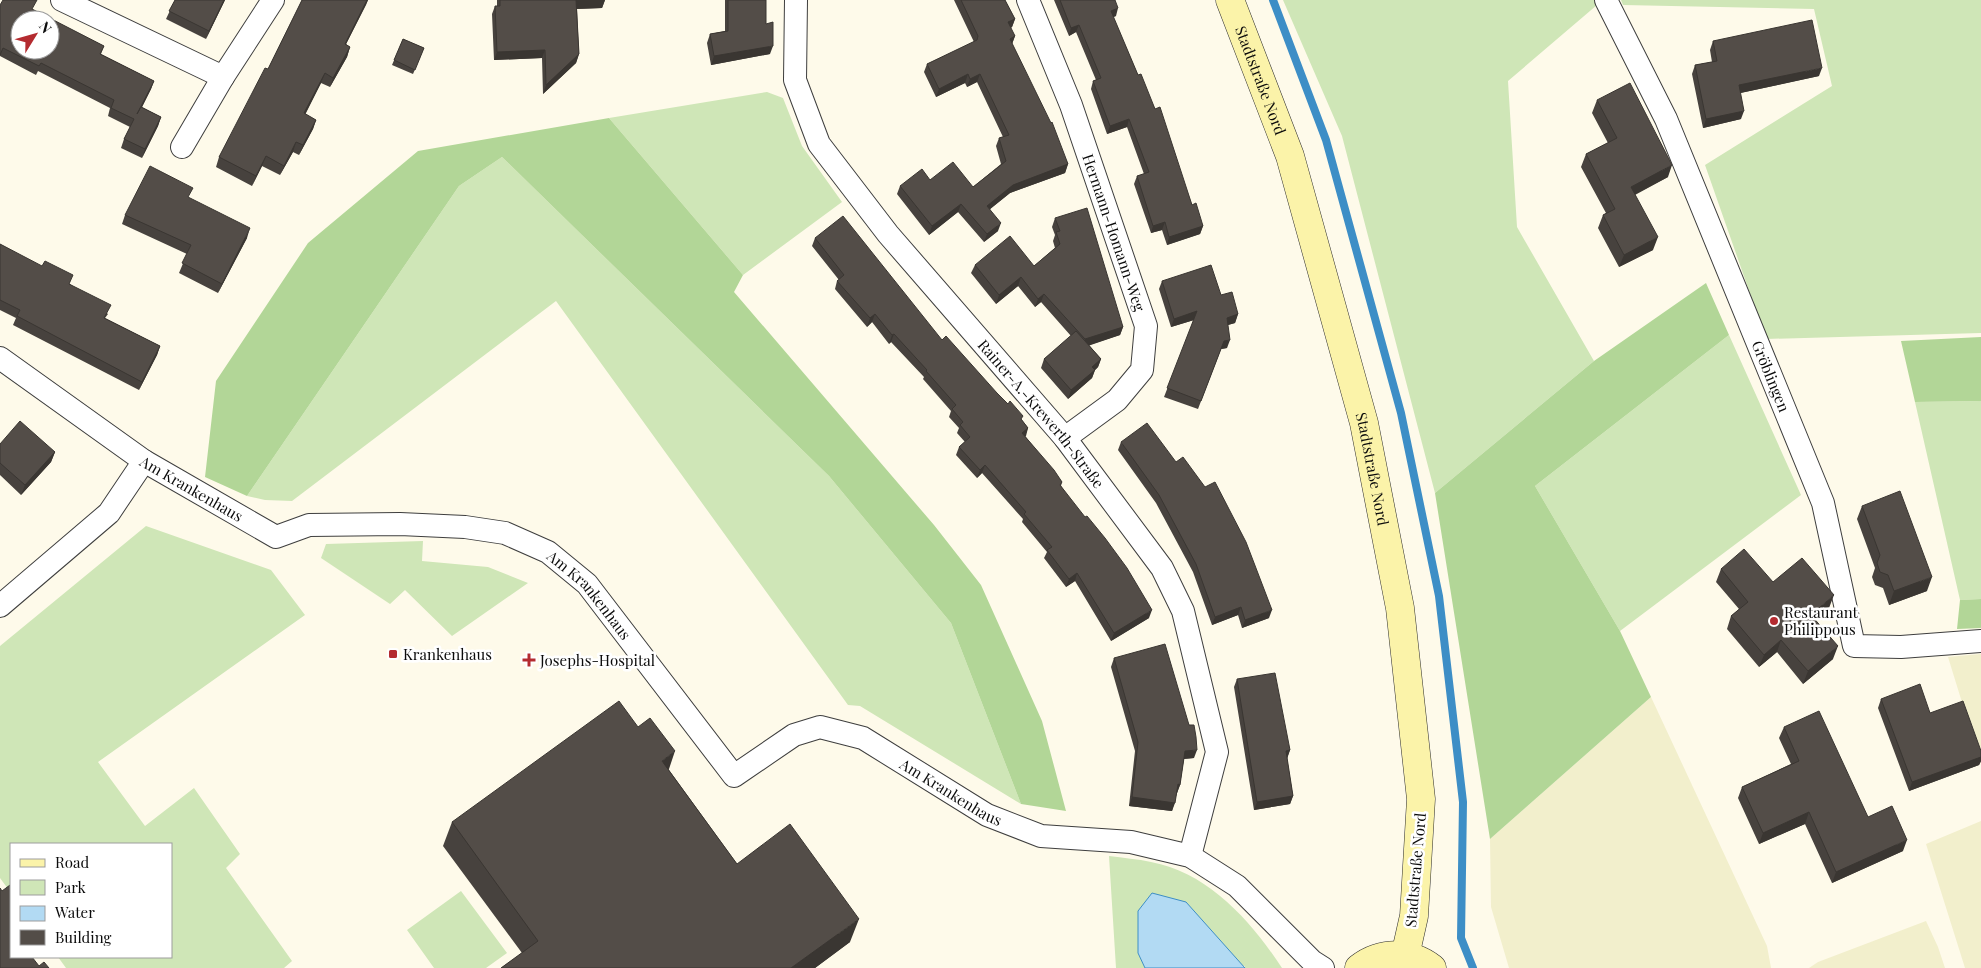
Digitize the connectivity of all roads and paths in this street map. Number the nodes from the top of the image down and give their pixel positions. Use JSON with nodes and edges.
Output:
{"nodes":[{"id":1,"x":62,"y":0,"type":"edge"},
{"id":2,"x":273,"y":0,"type":"edge"},
{"id":3,"x":796,"y":0,"type":"edge"},
{"id":4,"x":1028,"y":0,"type":"edge"},
{"id":5,"x":1230,"y":0,"type":"edge"},
{"id":6,"x":1606,"y":0,"type":"edge"},
{"id":7,"x":223,"y":77,"type":"junction"},
{"id":8,"x":182,"y":146,"type":"dead end"},
{"id":9,"x":0,"y":358,"type":"edge"},
{"id":10,"x":1065,"y":438,"type":"junction"},
{"id":11,"x":144,"y":460,"type":"junction"},
{"id":12,"x":0,"y":606,"type":"edge"},
{"id":13,"x":1981,"y":641,"type":"edge"},
{"id":14,"x":1190,"y":856,"type":"junction"},
{"id":15,"x":1405,"y":956,"type":"junction"},
{"id":16,"x":1323,"y":968,"type":"edge"},
{"id":17,"x":1359,"y":968,"type":"edge"},
{"id":18,"x":1432,"y":968,"type":"edge"}],
"edges":[{"from":1,"to":7,"type":"street"},
{"from":2,"to":7,"type":"street"},
{"from":3,"to":10,"type":"street","name":"Rainer-A.-Krewerth-Straße"},
{"from":4,"to":10,"type":"street","name":"Hermann-Homann-Weg"},
{"from":5,"to":15,"type":"main road","name":"Stadtstraße Nord"},
{"from":6,"to":13,"type":"street","name":"Gröblingen"},
{"from":7,"to":8,"type":"street"},
{"from":9,"to":11,"type":"street"},
{"from":10,"to":14,"type":"street","name":"Rainer-A.-Krewerth-Straße"},
{"from":11,"to":12,"type":"street","name":"Am Krankenhaus"},
{"from":11,"to":14,"type":"street","name":"Am Krankenhaus"},
{"from":14,"to":16,"type":"street","name":"Am Krankenhaus"},
{"from":15,"to":17,"type":"main road"},
{"from":15,"to":18,"type":"main road"}]}
